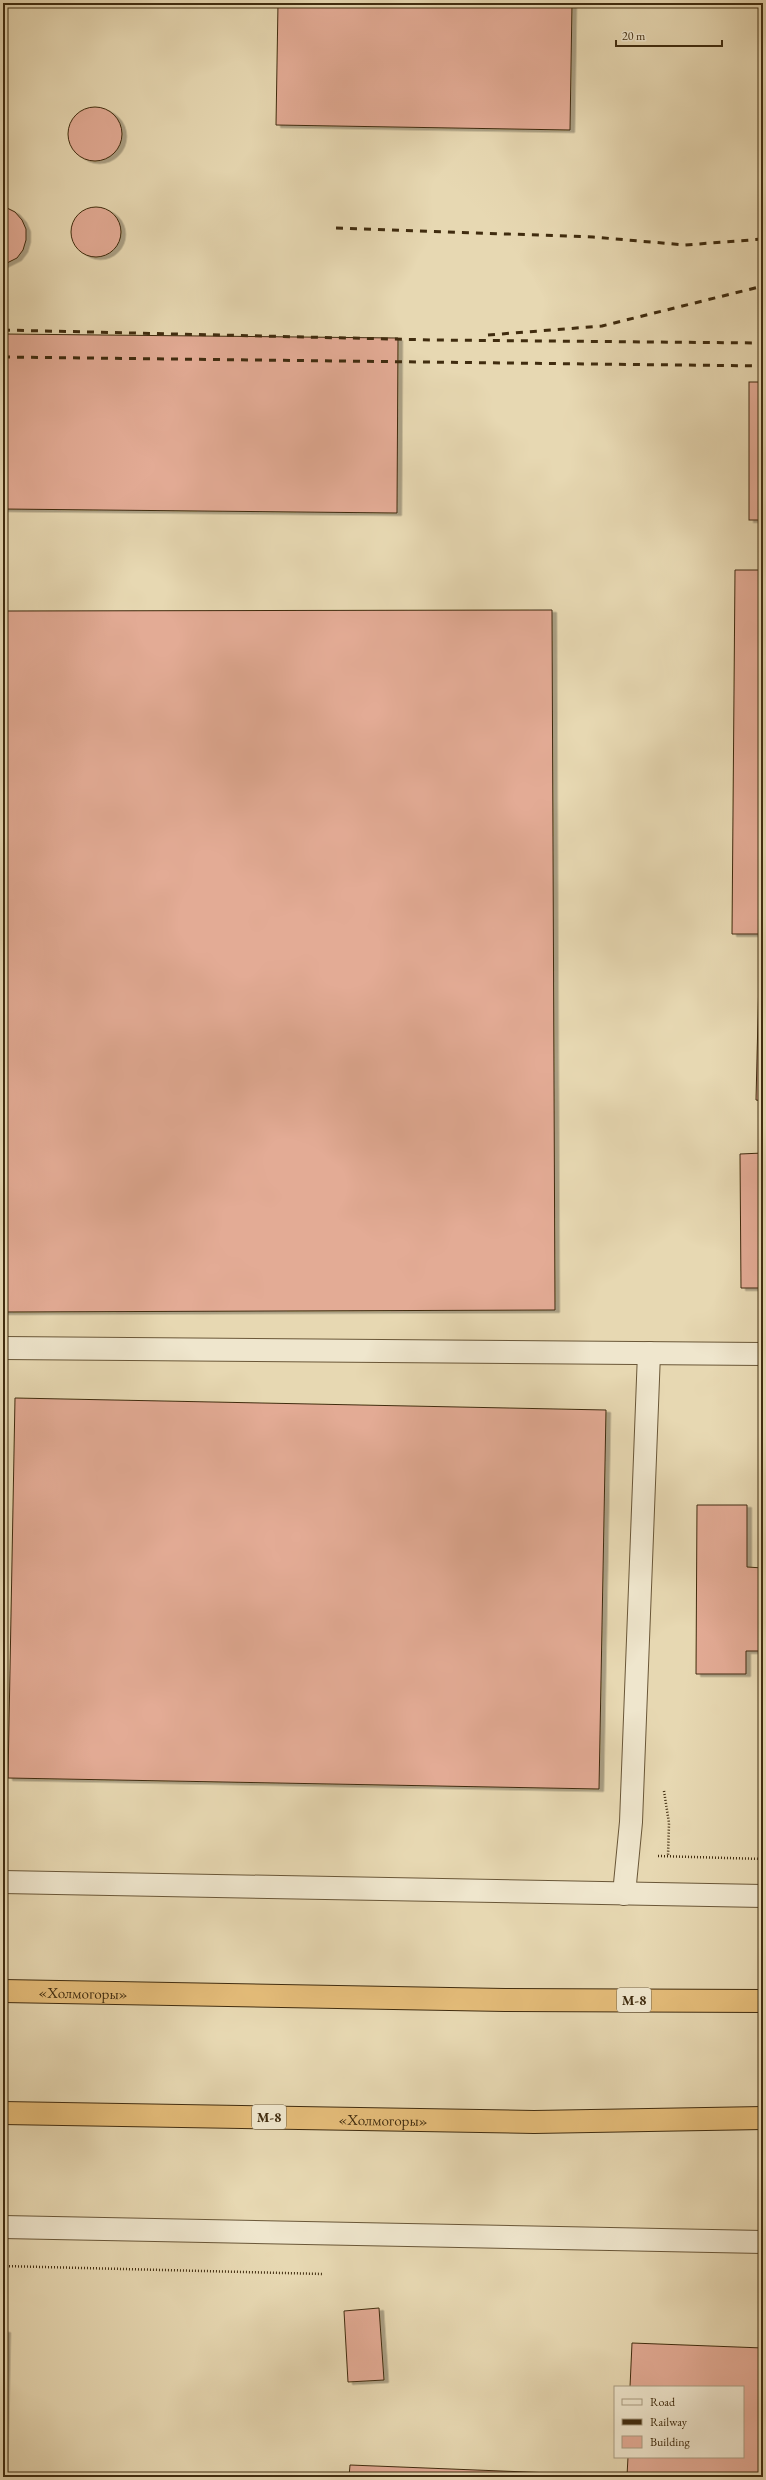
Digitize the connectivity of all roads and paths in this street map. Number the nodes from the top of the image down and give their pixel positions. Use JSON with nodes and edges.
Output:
{"nodes":[{"id":1,"x":3,"y":1348,"type":"edge"},
{"id":2,"x":649,"y":1352,"type":"junction"},
{"id":3,"x":763,"y":1354,"type":"edge"},
{"id":4,"x":628,"y":1855,"type":"junction"},
{"id":5,"x":763,"y":1859,"type":"edge"},
{"id":6,"x":3,"y":1882,"type":"edge"},
{"id":7,"x":624,"y":1894,"type":"junction"},
{"id":8,"x":763,"y":1896,"type":"edge"},
{"id":9,"x":3,"y":1991,"type":"edge"},
{"id":10,"x":763,"y":2001,"type":"edge"},
{"id":11,"x":3,"y":2113,"type":"edge"},
{"id":12,"x":763,"y":2118,"type":"edge"},
{"id":13,"x":3,"y":2227,"type":"edge"},
{"id":14,"x":763,"y":2242,"type":"edge"},
{"id":15,"x":3,"y":2266,"type":"edge"},
{"id":16,"x":323,"y":2274,"type":"dead end"}],
"edges":[{"from":1,"to":2,"type":"street"},
{"from":2,"to":3,"type":"street"},
{"from":2,"to":4,"type":"street"},
{"from":4,"to":5,"type":"path"},
{"from":4,"to":7,"type":"street"},
{"from":6,"to":7,"type":"street"},
{"from":7,"to":8,"type":"street"},
{"from":9,"to":10,"type":"highway","name":"«Холмогоры»","number":"М-8"},
{"from":11,"to":12,"type":"highway","name":"«Холмогоры»","number":"М-8"},
{"from":13,"to":14,"type":"street"},
{"from":15,"to":16,"type":"path"}]}
